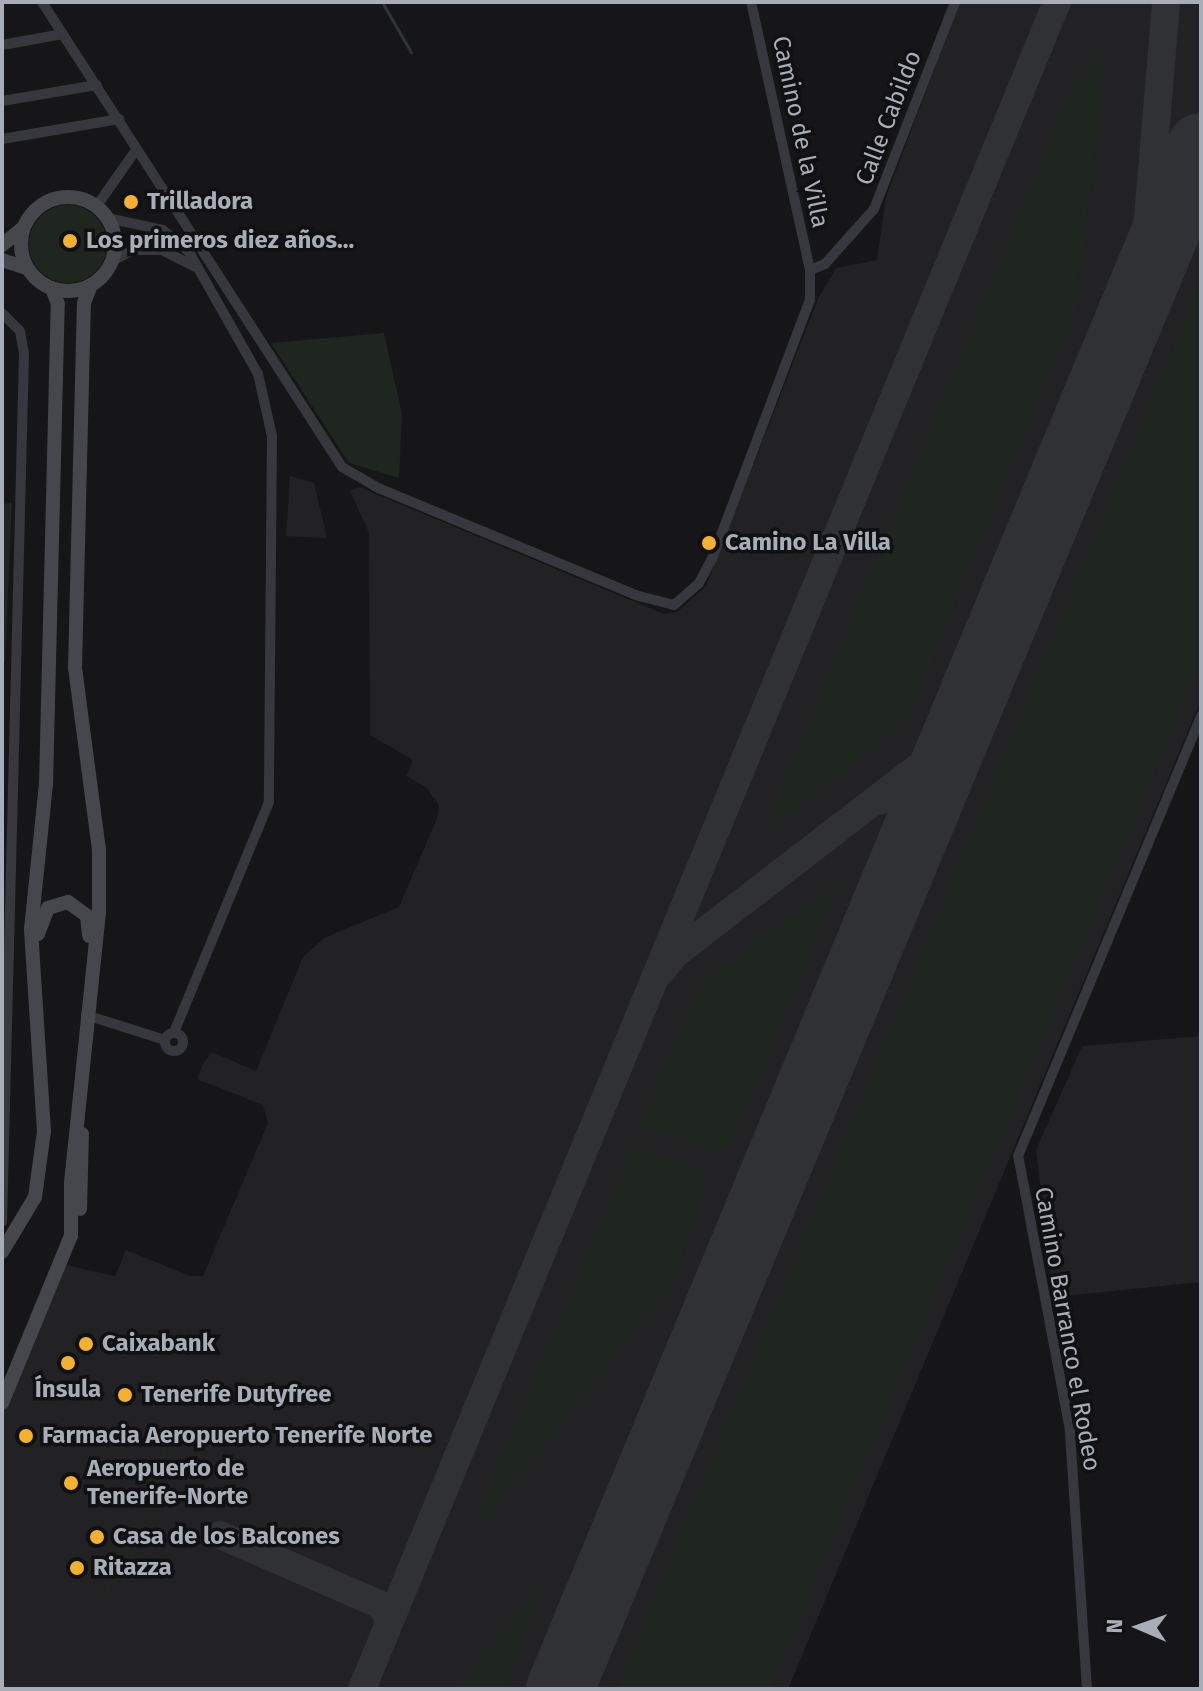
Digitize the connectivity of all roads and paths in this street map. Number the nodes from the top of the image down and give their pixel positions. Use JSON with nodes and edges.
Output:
{"nodes":[{"id":1,"x":42,"y":2,"type":"edge"},
{"id":2,"x":751,"y":2,"type":"edge"},
{"id":3,"x":955,"y":2,"type":"edge"},
{"id":4,"x":63,"y":34,"type":"junction"},
{"id":5,"x":2,"y":45,"type":"edge"},
{"id":6,"x":97,"y":85,"type":"junction"},
{"id":7,"x":2,"y":101,"type":"edge"},
{"id":8,"x":119,"y":119,"type":"junction"},
{"id":9,"x":2,"y":139,"type":"edge"},
{"id":10,"x":136,"y":150,"type":"junction"},
{"id":11,"x":102,"y":212,"type":"junction"},
{"id":12,"x":23,"y":228,"type":"junction"},
{"id":13,"x":2,"y":245,"type":"edge"},
{"id":14,"x":2,"y":260,"type":"edge"},
{"id":15,"x":112,"y":261,"type":"junction"},
{"id":16,"x":195,"y":267,"type":"junction"},
{"id":17,"x":27,"y":268,"type":"junction"},
{"id":18,"x":810,"y":270,"type":"junction"},
{"id":19,"x":91,"y":285,"type":"junction"},
{"id":20,"x":52,"y":288,"type":"junction"},
{"id":21,"x":2,"y":313,"type":"edge"},
{"id":22,"x":1201,"y":716,"type":"edge"},
{"id":23,"x":34,"y":954,"type":"junction"},
{"id":24,"x":90,"y":975,"type":"junction"},
{"id":25,"x":86,"y":1015,"type":"junction"},
{"id":26,"x":174,"y":1033,"type":"junction"},
{"id":27,"x":165,"y":1040,"type":"junction"},
{"id":28,"x":80,"y":1107,"type":"junction"},
{"id":29,"x":2,"y":1222,"type":"edge"},
{"id":30,"x":2,"y":1252,"type":"edge"},
{"id":31,"x":59,"y":1267,"type":"junction"},
{"id":32,"x":2,"y":1403,"type":"edge"},
{"id":33,"x":1087,"y":1689,"type":"edge"}],
"edges":[{"from":1,"to":4,"type":"street"},
{"from":2,"to":18,"type":"street","name":"Camino de la Villa"},
{"from":3,"to":18,"type":"street","name":"Calle Cabildo"},
{"from":4,"to":5,"type":"street"},
{"from":4,"to":6,"type":"street"},
{"from":6,"to":7,"type":"street"},
{"from":6,"to":8,"type":"street"},
{"from":8,"to":9,"type":"street"},
{"from":8,"to":10,"type":"street"},
{"from":10,"to":11,"type":"street"},
{"from":10,"to":18,"type":"street","name":"Camino de la Villa"},
{"from":11,"to":12,"type":"main road"},
{"from":11,"to":15,"type":"main road"},
{"from":11,"to":16,"type":"street"},
{"from":12,"to":13,"type":"main road"},
{"from":12,"to":17,"type":"main road"},
{"from":14,"to":17,"type":"main road"},
{"from":15,"to":16,"type":"street"},
{"from":15,"to":19,"type":"main road"},
{"from":16,"to":26,"type":"street"},
{"from":17,"to":20,"type":"main road"},
{"from":19,"to":20,"type":"main road"},
{"from":19,"to":24,"type":"main road"},
{"from":20,"to":23,"type":"main road"},
{"from":21,"to":29,"type":"street"},
{"from":22,"to":33,"type":"street","name":"Camino Barranco el Rodeo"},
{"from":23,"to":24,"type":"main road"},
{"from":23,"to":30,"type":"main road"},
{"from":24,"to":25,"type":"main road"},
{"from":25,"to":27,"type":"street"},
{"from":25,"to":28,"type":"main road"},
{"from":26,"to":27,"type":"street"},
{"from":26,"to":27,"type":"street"},
{"from":28,"to":31,"type":"main road"},
{"from":28,"to":31,"type":"main road"},
{"from":31,"to":32,"type":"main road"}]}
